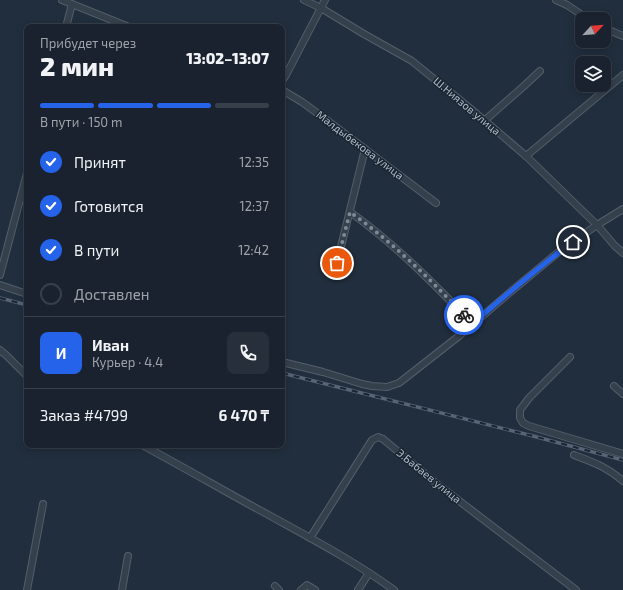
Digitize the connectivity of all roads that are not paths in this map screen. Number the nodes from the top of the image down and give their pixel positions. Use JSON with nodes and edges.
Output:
{"nodes":[{"id":1,"x":62,"y":0,"type":"edge"},
{"id":2,"x":304,"y":0,"type":"edge"},
{"id":3,"x":325,"y":0,"type":"edge"},
{"id":4,"x":556,"y":0,"type":"edge"},
{"id":5,"x":72,"y":4,"type":"junction"},
{"id":6,"x":321,"y":8,"type":"junction"},
{"id":7,"x":578,"y":12,"type":"edge"},
{"id":8,"x":67,"y":24,"type":"edge"},
{"id":9,"x":122,"y":24,"type":"edge"},
{"id":10,"x":611,"y":31,"type":"edge"},
{"id":11,"x":623,"y":36,"type":"edge"},
{"id":12,"x":540,"y":71,"type":"dead end"},
{"id":13,"x":623,"y":75,"type":"edge"},
{"id":14,"x":285,"y":76,"type":"edge"},
{"id":15,"x":285,"y":92,"type":"edge"},
{"id":16,"x":484,"y":121,"type":"junction"},
{"id":17,"x":364,"y":149,"type":"junction"},
{"id":18,"x":526,"y":156,"type":"junction"},
{"id":19,"x":24,"y":184,"type":"edge"},
{"id":20,"x":436,"y":203,"type":"dead end"},
{"id":21,"x":623,"y":209,"type":"edge"},
{"id":22,"x":350,"y":212,"type":"junction"},
{"id":23,"x":597,"y":225,"type":"junction"},
{"id":24,"x":623,"y":252,"type":"edge"},
{"id":25,"x":337,"y":263,"type":"dead end"},
{"id":26,"x":0,"y":275,"type":"edge"},
{"id":27,"x":0,"y":285,"type":"edge"},
{"id":28,"x":24,"y":293,"type":"edge"},
{"id":29,"x":472,"y":324,"type":"junction"},
{"id":30,"x":0,"y":350,"type":"edge"},
{"id":31,"x":570,"y":357,"type":"dead end"},
{"id":32,"x":285,"y":363,"type":"edge"},
{"id":33,"x":24,"y":373,"type":"edge"},
{"id":34,"x":614,"y":386,"type":"dead end"},
{"id":35,"x":623,"y":394,"type":"edge"},
{"id":36,"x":148,"y":448,"type":"edge"},
{"id":37,"x":623,"y":454,"type":"edge"},
{"id":38,"x":574,"y":455,"type":"dead end"},
{"id":39,"x":623,"y":481,"type":"edge"},
{"id":40,"x":43,"y":504,"type":"dead end"},
{"id":41,"x":310,"y":538,"type":"junction"},
{"id":42,"x":128,"y":556,"type":"dead end"},
{"id":43,"x":369,"y":573,"type":"junction"},
{"id":44,"x":27,"y":590,"type":"edge"},
{"id":45,"x":122,"y":590,"type":"edge"},
{"id":46,"x":302,"y":590,"type":"edge"},
{"id":47,"x":315,"y":590,"type":"edge"},
{"id":48,"x":358,"y":590,"type":"edge"},
{"id":49,"x":394,"y":590,"type":"edge"},
{"id":50,"x":576,"y":590,"type":"edge"}],
"edges":[{"from":1,"to":5,"type":"street"},
{"from":2,"to":6,"type":"street","name":"Ш.Ниязов улица"},
{"from":3,"to":6,"type":"street"},
{"from":4,"to":7,"type":"street"},
{"from":5,"to":8,"type":"street"},
{"from":5,"to":9,"type":"street"},
{"from":6,"to":14,"type":"street"},
{"from":6,"to":16,"type":"street","name":"Ш.Ниязов улица"},
{"from":10,"to":11,"type":"street"},
{"from":12,"to":16,"type":"street"},
{"from":13,"to":18,"type":"street"},
{"from":15,"to":17,"type":"street","name":"Малдыбекова улица"},
{"from":16,"to":18,"type":"street","name":"Ш.Ниязов улица"},
{"from":17,"to":20,"type":"street","name":"Малдыбекова улица"},
{"from":17,"to":22,"type":"street"},
{"from":18,"to":23,"type":"street","name":"Ш.Ниязов улица"},
{"from":19,"to":26,"type":"street"},
{"from":21,"to":23,"type":"street"},
{"from":22,"to":25,"type":"street"},
{"from":22,"to":29,"type":"street"},
{"from":23,"to":24,"type":"street","name":"Ш.Ниязов улица"},
{"from":23,"to":29,"type":"street"},
{"from":27,"to":28,"type":"street"},
{"from":29,"to":32,"type":"street"},
{"from":30,"to":33,"type":"street"},
{"from":31,"to":37,"type":"street"},
{"from":34,"to":35,"type":"street"},
{"from":36,"to":41,"type":"street"},
{"from":38,"to":39,"type":"street"},
{"from":40,"to":44,"type":"street"},
{"from":41,"to":43,"type":"street"},
{"from":41,"to":50,"type":"street","name":"Э.Бабаев улица"},
{"from":42,"to":45,"type":"street"},
{"from":43,"to":48,"type":"street"},
{"from":43,"to":49,"type":"street"},
{"from":46,"to":47,"type":"street"}]}
